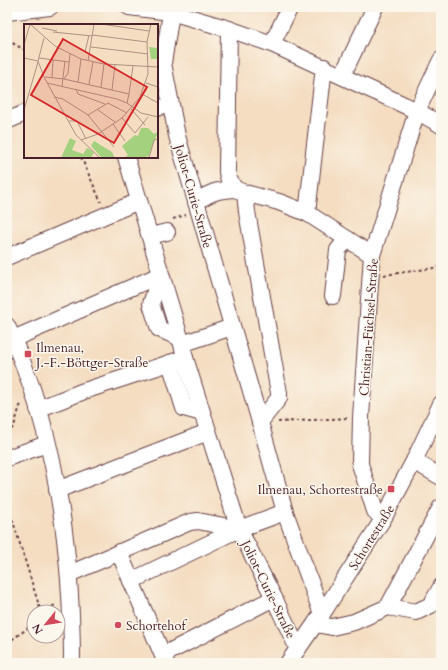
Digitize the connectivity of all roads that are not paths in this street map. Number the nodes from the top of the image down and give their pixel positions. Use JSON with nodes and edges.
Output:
{"nodes":[{"id":1,"x":50,"y":7,"type":"edge"},
{"id":2,"x":129,"y":7,"type":"edge"},
{"id":3,"x":290,"y":7,"type":"edge"},
{"id":4,"x":375,"y":7,"type":"edge"},
{"id":5,"x":171,"y":9,"type":"edge"},
{"id":6,"x":7,"y":12,"type":"edge"},
{"id":7,"x":193,"y":12,"type":"edge"},
{"id":8,"x":229,"y":29,"type":"junction"},
{"id":9,"x":272,"y":44,"type":"junction"},
{"id":10,"x":441,"y":60,"type":"edge"},
{"id":11,"x":160,"y":63,"type":"edge"},
{"id":12,"x":324,"y":67,"type":"junction"},
{"id":13,"x":342,"y":76,"type":"junction"},
{"id":14,"x":417,"y":112,"type":"junction"},
{"id":15,"x":24,"y":113,"type":"edge"},
{"id":16,"x":7,"y":121,"type":"edge"},
{"id":17,"x":441,"y":125,"type":"edge"},
{"id":18,"x":126,"y":158,"type":"edge"},
{"id":19,"x":240,"y":191,"type":"junction"},
{"id":20,"x":139,"y":201,"type":"junction"},
{"id":21,"x":196,"y":202,"type":"junction"},
{"id":22,"x":308,"y":213,"type":"junction"},
{"id":23,"x":167,"y":232,"type":"dead end"},
{"id":24,"x":150,"y":236,"type":"junction"},
{"id":25,"x":347,"y":239,"type":"junction"},
{"id":26,"x":372,"y":255,"type":"junction"},
{"id":27,"x":7,"y":257,"type":"edge"},
{"id":28,"x":160,"y":275,"type":"junction"},
{"id":29,"x":333,"y":296,"type":"dead end"},
{"id":30,"x":232,"y":327,"type":"junction"},
{"id":31,"x":10,"y":333,"type":"edge"},
{"id":32,"x":179,"y":350,"type":"junction"},
{"id":33,"x":36,"y":402,"type":"junction"},
{"id":34,"x":441,"y":404,"type":"edge"},
{"id":35,"x":202,"y":413,"type":"junction"},
{"id":36,"x":260,"y":422,"type":"junction"},
{"id":37,"x":208,"y":432,"type":"junction"},
{"id":38,"x":47,"y":444,"type":"junction"},
{"id":39,"x":7,"y":458,"type":"edge"},
{"id":40,"x":414,"y":461,"type":"junction"},
{"id":41,"x":441,"y":477,"type":"edge"},
{"id":42,"x":57,"y":490,"type":"junction"},
{"id":43,"x":441,"y":507,"type":"edge"},
{"id":44,"x":285,"y":512,"type":"junction"},
{"id":45,"x":383,"y":520,"type":"junction"},
{"id":46,"x":239,"y":529,"type":"junction"},
{"id":47,"x":119,"y":552,"type":"junction"},
{"id":48,"x":69,"y":574,"type":"junction"},
{"id":49,"x":131,"y":581,"type":"junction"},
{"id":50,"x":441,"y":587,"type":"edge"},
{"id":51,"x":274,"y":598,"type":"junction"},
{"id":52,"x":388,"y":607,"type":"junction"},
{"id":53,"x":319,"y":618,"type":"junction"},
{"id":54,"x":298,"y":649,"type":"junction"},
{"id":55,"x":164,"y":659,"type":"edge"},
{"id":56,"x":72,"y":663,"type":"edge"},
{"id":57,"x":288,"y":663,"type":"edge"}],
"edges":[{"from":1,"to":6,"type":"street"},
{"from":2,"to":5,"type":"street"},
{"from":3,"to":9,"type":"street"},
{"from":4,"to":13,"type":"street"},
{"from":5,"to":7,"type":"street"},
{"from":5,"to":11,"type":"street","name":"Joliot-Curie-Straße"},
{"from":7,"to":8,"type":"street"},
{"from":8,"to":9,"type":"street"},
{"from":8,"to":19,"type":"street"},
{"from":9,"to":12,"type":"street"},
{"from":10,"to":14,"type":"street","name":"Christian-Füchsel-Straße"},
{"from":11,"to":21,"type":"street","name":"Joliot-Curie-Straße"},
{"from":12,"to":13,"type":"street"},
{"from":12,"to":22,"type":"street"},
{"from":13,"to":14,"type":"street"},
{"from":14,"to":17,"type":"street"},
{"from":14,"to":26,"type":"street","name":"Christian-Füchsel-Straße"},
{"from":15,"to":16,"type":"street"},
{"from":18,"to":20,"type":"street","name":"Joliot-Curie-Straße"},
{"from":19,"to":21,"type":"street"},
{"from":19,"to":22,"type":"street"},
{"from":19,"to":36,"type":"street"},
{"from":20,"to":24,"type":"street","name":"Joliot-Curie-Straße"},
{"from":20,"to":27,"type":"street"},
{"from":21,"to":30,"type":"street","name":"Joliot-Curie-Straße"},
{"from":22,"to":25,"type":"street"},
{"from":23,"to":24,"type":"street"},
{"from":24,"to":28,"type":"street","name":"Joliot-Curie-Straße"},
{"from":25,"to":26,"type":"street"},
{"from":25,"to":29,"type":"street"},
{"from":26,"to":45,"type":"street","name":"Christian-Füchsel-Straße"},
{"from":28,"to":31,"type":"street"},
{"from":28,"to":32,"type":"street","name":"Joliot-Curie-Straße"},
{"from":30,"to":32,"type":"street"},
{"from":30,"to":36,"type":"street","name":"Joliot-Curie-Straße"},
{"from":31,"to":33,"type":"street"},
{"from":32,"to":33,"type":"street"},
{"from":32,"to":35,"type":"street","name":"Joliot-Curie-Straße"},
{"from":32,"to":35,"type":"street","name":"Joliot-Curie-Straße"},
{"from":33,"to":38,"type":"street"},
{"from":34,"to":40,"type":"street","name":"Schortestraße"},
{"from":35,"to":37,"type":"street","name":"Joliot-Curie-Straße"},
{"from":36,"to":44,"type":"street","name":"Joliot-Curie-Straße"},
{"from":37,"to":42,"type":"street"},
{"from":37,"to":46,"type":"street","name":"Joliot-Curie-Straße"},
{"from":38,"to":39,"type":"street"},
{"from":38,"to":42,"type":"street"},
{"from":40,"to":41,"type":"street"},
{"from":40,"to":45,"type":"street","name":"Schortestraße"},
{"from":42,"to":48,"type":"street"},
{"from":43,"to":52,"type":"street"},
{"from":44,"to":46,"type":"street","name":"Joliot-Curie-Straße"},
{"from":44,"to":53,"type":"street","name":"Joliot-Curie-Straße"},
{"from":45,"to":53,"type":"street","name":"Schortestraße"},
{"from":46,"to":47,"type":"street"},
{"from":46,"to":49,"type":"street","name":"Joliot-Curie-Straße"},
{"from":46,"to":51,"type":"street","name":"Joliot-Curie-Straße"},
{"from":47,"to":48,"type":"street"},
{"from":47,"to":49,"type":"street"},
{"from":48,"to":56,"type":"street"},
{"from":49,"to":55,"type":"street"},
{"from":50,"to":52,"type":"street"},
{"from":51,"to":54,"type":"street","name":"Joliot-Curie-Straße"},
{"from":51,"to":55,"type":"street"},
{"from":52,"to":53,"type":"street"},
{"from":53,"to":54,"type":"street","name":"Schortestraße"},
{"from":54,"to":57,"type":"street","name":"Schortestraße"}]}
